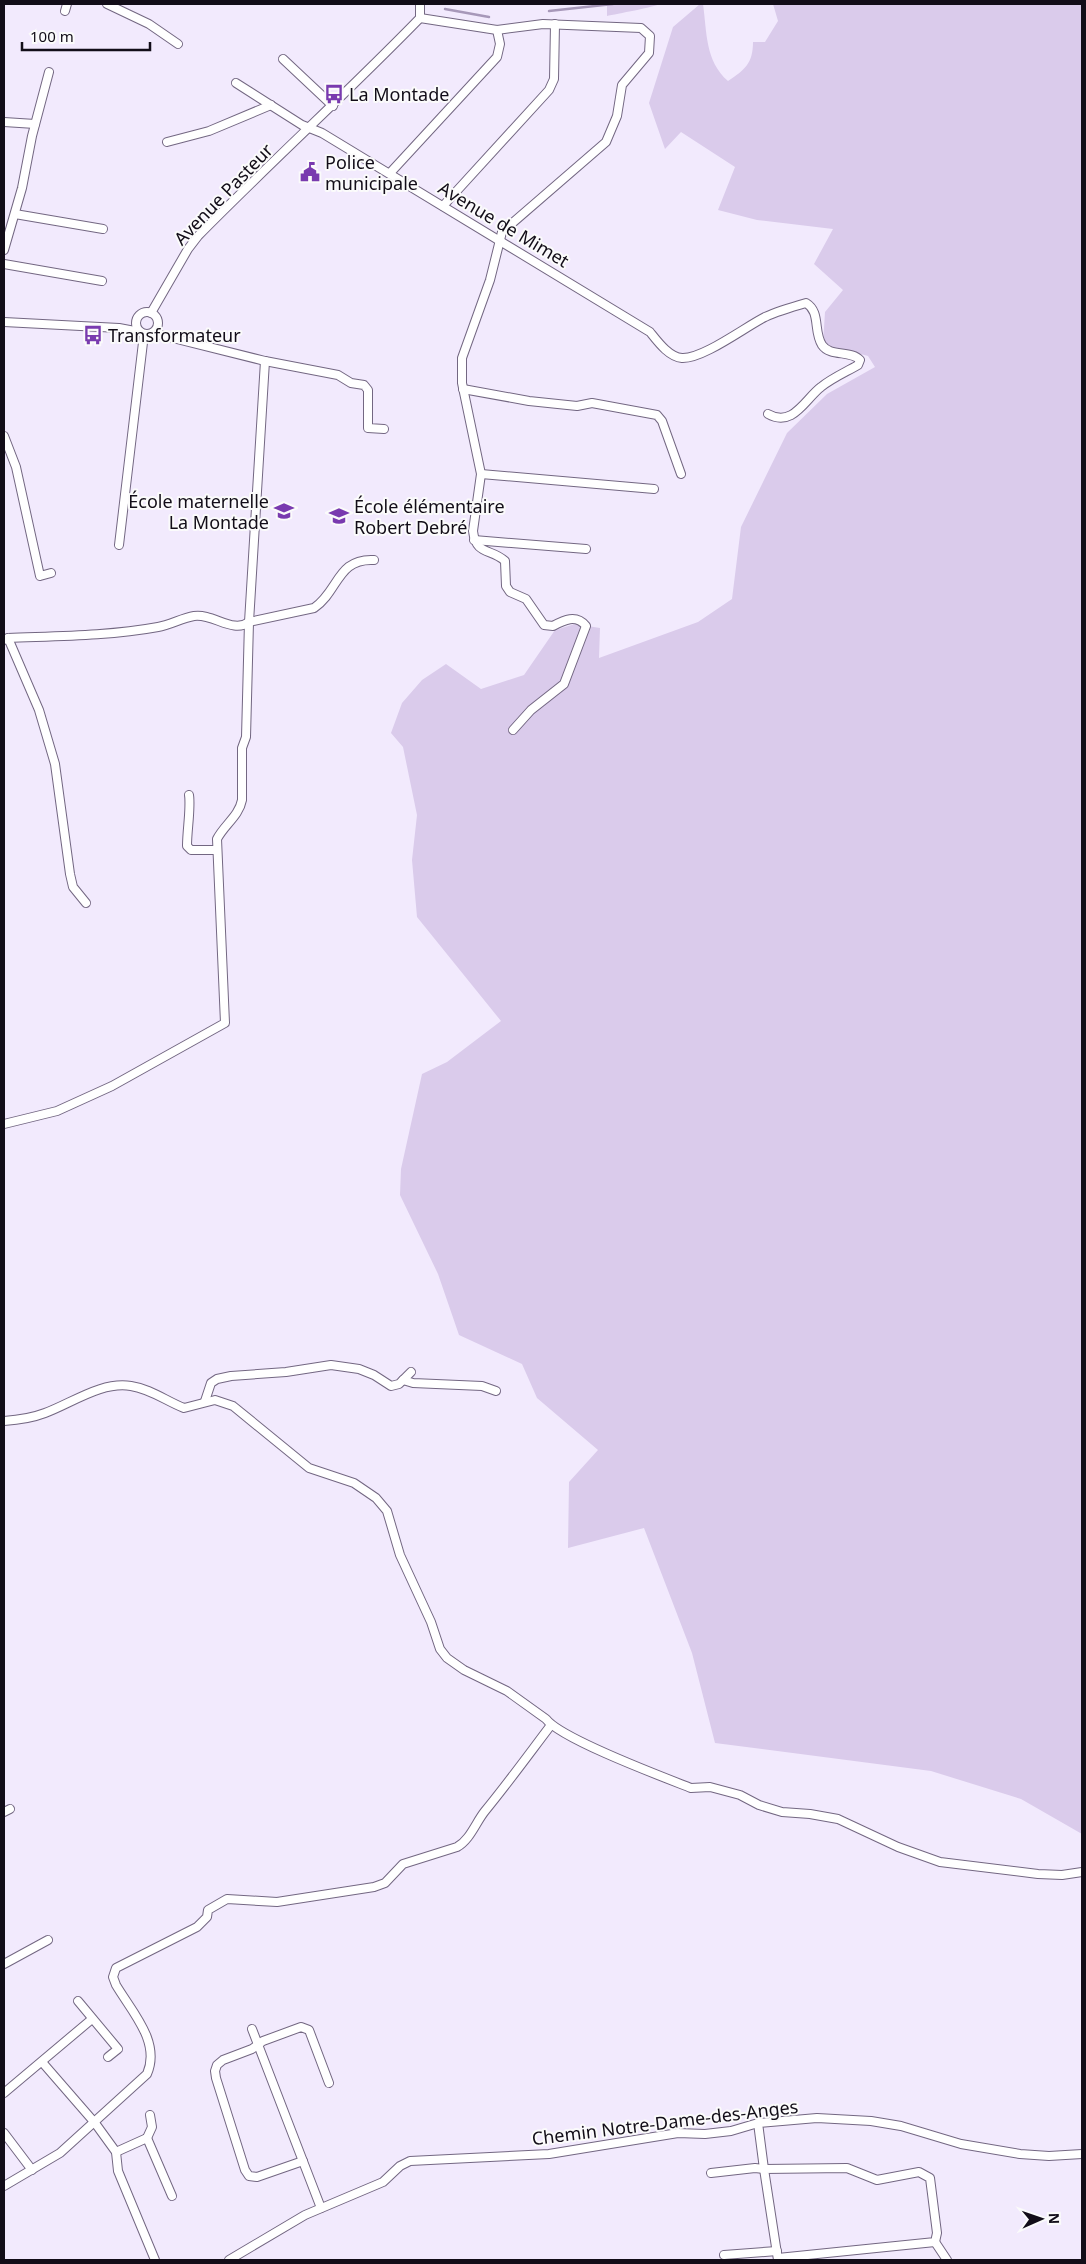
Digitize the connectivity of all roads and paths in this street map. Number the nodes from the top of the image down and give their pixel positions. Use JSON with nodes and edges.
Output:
{"nodes":[{"id":1,"x":107,"y":4,"type":"edge"},
{"id":2,"x":420,"y":4,"type":"edge"},
{"id":3,"x":420,"y":18,"type":"junction"},
{"id":4,"x":555,"y":24,"type":"junction"},
{"id":5,"x":497,"y":30,"type":"junction"},
{"id":6,"x":178,"y":44,"type":"dead end"},
{"id":7,"x":283,"y":59,"type":"dead end"},
{"id":8,"x":49,"y":72,"type":"dead end"},
{"id":9,"x":236,"y":82,"type":"dead end"},
{"id":10,"x":271,"y":105,"type":"junction"},
{"id":11,"x":333,"y":106,"type":"junction"},
{"id":12,"x":4,"y":122,"type":"edge"},
{"id":13,"x":35,"y":124,"type":"junction"},
{"id":14,"x":309,"y":129,"type":"junction"},
{"id":15,"x":167,"y":142,"type":"dead end"},
{"id":16,"x":390,"y":173,"type":"junction"},
{"id":17,"x":443,"y":206,"type":"junction"},
{"id":18,"x":15,"y":214,"type":"junction"},
{"id":19,"x":103,"y":229,"type":"dead end"},
{"id":20,"x":501,"y":240,"type":"junction"},
{"id":21,"x":4,"y":247,"type":"edge"},
{"id":22,"x":4,"y":264,"type":"edge"},
{"id":23,"x":102,"y":281,"type":"dead end"},
{"id":24,"x":151,"y":313,"type":"junction"},
{"id":25,"x":136,"y":320,"type":"junction"},
{"id":26,"x":4,"y":322,"type":"edge"},
{"id":27,"x":158,"y":323,"type":"junction"},
{"id":28,"x":119,"y":328,"type":"junction"},
{"id":29,"x":142,"y":333,"type":"junction"},
{"id":30,"x":153,"y":333,"type":"junction"},
{"id":31,"x":166,"y":336,"type":"junction"},
{"id":32,"x":265,"y":361,"type":"junction"},
{"id":33,"x":464,"y":389,"type":"junction"},
{"id":34,"x":768,"y":414,"type":"dead end"},
{"id":35,"x":384,"y":429,"type":"dead end"},
{"id":36,"x":4,"y":436,"type":"edge"},
{"id":37,"x":481,"y":474,"type":"junction"},
{"id":38,"x":681,"y":474,"type":"dead end"},
{"id":39,"x":654,"y":489,"type":"dead end"},
{"id":40,"x":474,"y":540,"type":"junction"},
{"id":41,"x":119,"y":545,"type":"dead end"},
{"id":42,"x":586,"y":549,"type":"dead end"},
{"id":43,"x":374,"y":560,"type":"dead end"},
{"id":44,"x":51,"y":573,"type":"dead end"},
{"id":45,"x":248,"y":622,"type":"junction"},
{"id":46,"x":6,"y":639,"type":"edge"},
{"id":47,"x":513,"y":730,"type":"dead end"},
{"id":48,"x":189,"y":794,"type":"dead end"},
{"id":49,"x":218,"y":850,"type":"junction"},
{"id":50,"x":86,"y":903,"type":"dead end"},
{"id":51,"x":4,"y":1124,"type":"edge"},
{"id":52,"x":411,"y":1372,"type":"dead end"},
{"id":53,"x":403,"y":1380,"type":"junction"},
{"id":54,"x":496,"y":1391,"type":"dead end"},
{"id":55,"x":205,"y":1401,"type":"junction"},
{"id":56,"x":4,"y":1422,"type":"edge"},
{"id":57,"x":550,"y":1725,"type":"junction"},
{"id":58,"x":1082,"y":1872,"type":"edge"},
{"id":59,"x":48,"y":1940,"type":"dead end"},
{"id":60,"x":4,"y":1964,"type":"edge"},
{"id":61,"x":78,"y":2001,"type":"dead end"},
{"id":62,"x":92,"y":2018,"type":"junction"},
{"id":63,"x":252,"y":2029,"type":"dead end"},
{"id":64,"x":258,"y":2045,"type":"junction"},
{"id":65,"x":108,"y":2057,"type":"dead end"},
{"id":66,"x":42,"y":2062,"type":"junction"},
{"id":67,"x":329,"y":2083,"type":"dead end"},
{"id":68,"x":4,"y":2093,"type":"edge"},
{"id":69,"x":150,"y":2115,"type":"dead end"},
{"id":70,"x":95,"y":2123,"type":"junction"},
{"id":71,"x":758,"y":2123,"type":"junction"},
{"id":72,"x":4,"y":2133,"type":"edge"},
{"id":73,"x":147,"y":2138,"type":"junction"},
{"id":74,"x":116,"y":2152,"type":"junction"},
{"id":75,"x":1082,"y":2154,"type":"edge"},
{"id":76,"x":303,"y":2161,"type":"junction"},
{"id":77,"x":764,"y":2169,"type":"junction"},
{"id":78,"x":32,"y":2170,"type":"junction"},
{"id":79,"x":711,"y":2174,"type":"dead end"},
{"id":80,"x":4,"y":2186,"type":"edge"},
{"id":81,"x":172,"y":2196,"type":"dead end"},
{"id":82,"x":321,"y":2208,"type":"junction"},
{"id":83,"x":935,"y":2242,"type":"junction"},
{"id":84,"x":724,"y":2255,"type":"dead end"},
{"id":85,"x":740,"y":2257,"type":"edge"},
{"id":86,"x":778,"y":2257,"type":"edge"},
{"id":87,"x":155,"y":2260,"type":"edge"},
{"id":88,"x":230,"y":2260,"type":"edge"},
{"id":89,"x":947,"y":2260,"type":"edge"}],
"edges":[{"from":1,"to":6,"type":"street"},
{"from":2,"to":3,"type":"street"},
{"from":3,"to":5,"type":"street"},
{"from":3,"to":11,"type":"street","name":"Avenue Pasteur"},
{"from":4,"to":5,"type":"street"},
{"from":4,"to":17,"type":"street"},
{"from":4,"to":20,"type":"street"},
{"from":5,"to":16,"type":"street"},
{"from":7,"to":11,"type":"street"},
{"from":8,"to":13,"type":"street"},
{"from":9,"to":10,"type":"street","name":"Avenue de Mimet"},
{"from":10,"to":14,"type":"street","name":"Avenue de Mimet"},
{"from":10,"to":15,"type":"street"},
{"from":11,"to":14,"type":"street","name":"Avenue Pasteur"},
{"from":12,"to":13,"type":"street"},
{"from":13,"to":18,"type":"street"},
{"from":14,"to":16,"type":"street","name":"Avenue de Mimet"},
{"from":14,"to":24,"type":"street","name":"Avenue Pasteur"},
{"from":16,"to":17,"type":"street","name":"Avenue de Mimet"},
{"from":17,"to":20,"type":"street","name":"Avenue de Mimet"},
{"from":18,"to":19,"type":"street"},
{"from":18,"to":21,"type":"street"},
{"from":20,"to":33,"type":"street"},
{"from":20,"to":34,"type":"street","name":"Avenue de Mimet"},
{"from":22,"to":23,"type":"street"},
{"from":24,"to":25,"type":"street"},
{"from":24,"to":27,"type":"street"},
{"from":25,"to":28,"type":"street"},
{"from":25,"to":29,"type":"street"},
{"from":26,"to":28,"type":"street"},
{"from":27,"to":30,"type":"street"},
{"from":27,"to":31,"type":"street"},
{"from":28,"to":29,"type":"street"},
{"from":29,"to":30,"type":"street"},
{"from":29,"to":41,"type":"street"},
{"from":30,"to":31,"type":"street"},
{"from":31,"to":32,"type":"street"},
{"from":32,"to":35,"type":"street"},
{"from":32,"to":45,"type":"street"},
{"from":33,"to":37,"type":"street"},
{"from":33,"to":38,"type":"street"},
{"from":36,"to":44,"type":"street"},
{"from":37,"to":39,"type":"street"},
{"from":37,"to":40,"type":"street"},
{"from":40,"to":42,"type":"street"},
{"from":40,"to":47,"type":"street"},
{"from":43,"to":45,"type":"street"},
{"from":45,"to":46,"type":"street"},
{"from":45,"to":49,"type":"street"},
{"from":46,"to":50,"type":"street"},
{"from":48,"to":49,"type":"street"},
{"from":49,"to":51,"type":"street"},
{"from":52,"to":53,"type":"street"},
{"from":53,"to":54,"type":"street"},
{"from":53,"to":55,"type":"street"},
{"from":55,"to":56,"type":"street"},
{"from":55,"to":57,"type":"street"},
{"from":57,"to":58,"type":"street"},
{"from":57,"to":70,"type":"street"},
{"from":59,"to":60,"type":"street"},
{"from":61,"to":62,"type":"street"},
{"from":62,"to":65,"type":"street"},
{"from":62,"to":66,"type":"street"},
{"from":63,"to":64,"type":"street"},
{"from":64,"to":67,"type":"street"},
{"from":64,"to":76,"type":"street"},
{"from":64,"to":76,"type":"street"},
{"from":66,"to":68,"type":"street"},
{"from":66,"to":70,"type":"street"},
{"from":69,"to":73,"type":"street"},
{"from":70,"to":74,"type":"street"},
{"from":70,"to":78,"type":"street"},
{"from":71,"to":75,"type":"street","name":"Chemin Notre-Dame-des-Anges"},
{"from":71,"to":77,"type":"street"},
{"from":71,"to":82,"type":"street","name":"Chemin Notre-Dame-des-Anges"},
{"from":72,"to":78,"type":"street"},
{"from":73,"to":74,"type":"street"},
{"from":73,"to":81,"type":"street"},
{"from":74,"to":87,"type":"street"},
{"from":76,"to":82,"type":"street"},
{"from":77,"to":79,"type":"street"},
{"from":77,"to":83,"type":"street"},
{"from":77,"to":86,"type":"street"},
{"from":78,"to":80,"type":"street"},
{"from":82,"to":88,"type":"street","name":"Chemin Notre-Dame-des-Anges"},
{"from":83,"to":86,"type":"street"},
{"from":83,"to":89,"type":"street"},
{"from":84,"to":85,"type":"street"},
{"from":85,"to":86,"type":"street"}]}
